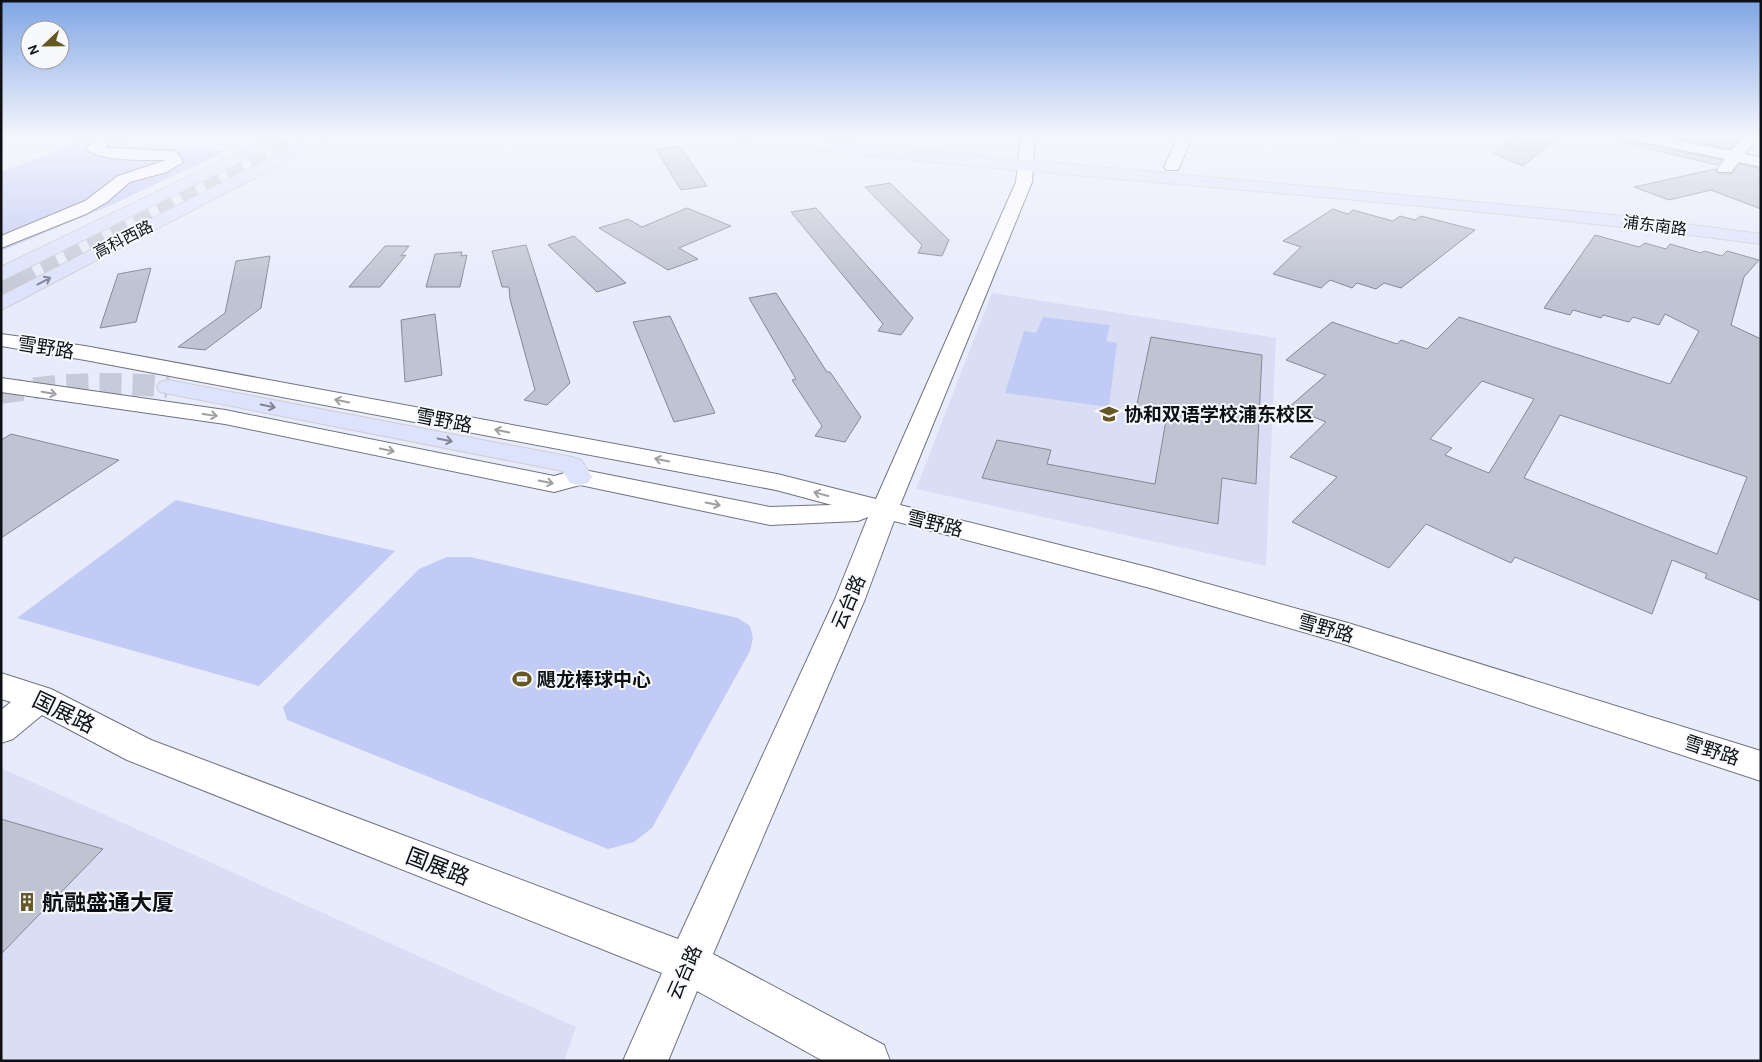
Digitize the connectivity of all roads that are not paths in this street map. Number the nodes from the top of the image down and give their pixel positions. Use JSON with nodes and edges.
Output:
{"nodes":[{"id":1,"x":118,"y":185,"type":"edge"},
{"id":2,"x":185,"y":185,"type":"edge"},
{"id":3,"x":188,"y":185,"type":"edge"},
{"id":4,"x":231,"y":185,"type":"edge"},
{"id":5,"x":1023,"y":185,"type":"edge"},
{"id":6,"x":1273,"y":185,"type":"edge"},
{"id":7,"x":1352,"y":185,"type":"edge"},
{"id":8,"x":1761,"y":229,"type":"edge"},
{"id":9,"x":1761,"y":239,"type":"edge"},
{"id":10,"x":1,"y":242,"type":"edge"},
{"id":11,"x":1,"y":275,"type":"tunnel mouth"},
{"id":12,"x":1,"y":282,"type":"tunnel mouth"},
{"id":13,"x":1,"y":304,"type":"edge"},
{"id":14,"x":1,"y":340,"type":"edge"},
{"id":15,"x":1,"y":384,"type":"edge"},
{"id":16,"x":168,"y":387,"type":"tunnel mouth"},
{"id":17,"x":579,"y":477,"type":"junction"},
{"id":18,"x":884,"y":511,"type":"junction"},
{"id":19,"x":1,"y":686,"type":"edge"},
{"id":20,"x":39,"y":698,"type":"junction"},
{"id":21,"x":1,"y":729,"type":"edge"},
{"id":22,"x":1761,"y":766,"type":"edge"},
{"id":23,"x":688,"y":963,"type":"junction"},
{"id":24,"x":645,"y":1061,"type":"edge"},
{"id":25,"x":868,"y":1061,"type":"edge"}],
"edges":[{"from":1,"to":10,"type":"street"},
{"from":2,"to":11,"type":"main road","name":"高科西路"},
{"from":3,"to":12,"type":"main road"},
{"from":13,"to":4,"type":"main road","name":"高科西路","one_way":true},
{"from":5,"to":18,"type":"street","name":"云台路"},
{"from":6,"to":9,"type":"main road","name":"浦东南路"},
{"from":7,"to":8,"type":"main road","name":"浦东南路"},
{"from":18,"to":14,"type":"street","name":"雪野路","one_way":true},
{"from":15,"to":17,"type":"street","name":"雪野路","one_way":true},
{"from":16,"to":17,"type":"main road","one_way":true},
{"from":17,"to":18,"type":"street","name":"雪野路","one_way":true},
{"from":18,"to":22,"type":"street","name":"雪野路"},
{"from":18,"to":23,"type":"street","name":"云台路"},
{"from":19,"to":20,"type":"street","name":"国展路"},
{"from":20,"to":21,"type":"street"},
{"from":20,"to":23,"type":"street","name":"国展路"},
{"from":23,"to":24,"type":"street","name":"云台路"},
{"from":23,"to":25,"type":"street","name":"国展路"}]}
